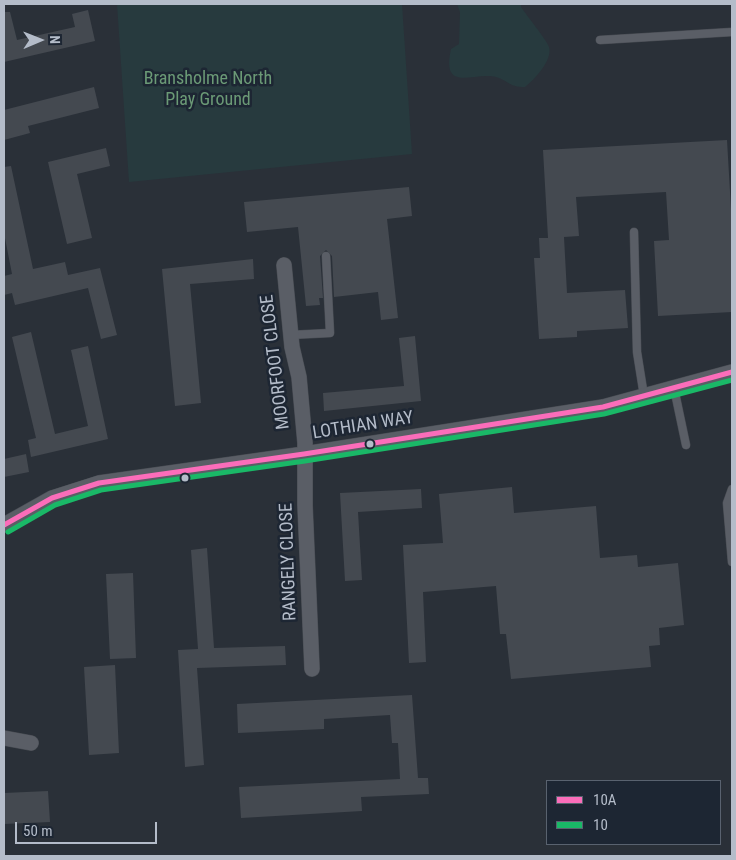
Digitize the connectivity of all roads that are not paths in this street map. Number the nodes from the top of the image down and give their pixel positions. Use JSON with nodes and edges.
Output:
{"nodes":[{"id":1,"x":732,"y":32,"type":"edge"},
{"id":2,"x":600,"y":40,"type":"dead end"},
{"id":3,"x":634,"y":232,"type":"dead end"},
{"id":4,"x":326,"y":256,"type":"dead end"},
{"id":5,"x":284,"y":265,"type":"dead end"},
{"id":6,"x":290,"y":335,"type":"junction"},
{"id":7,"x":731,"y":376,"type":"edge"},
{"id":8,"x":674,"y":388,"type":"junction"},
{"id":9,"x":644,"y":396,"type":"junction"},
{"id":10,"x":686,"y":445,"type":"dead end"},
{"id":11,"x":304,"y":454,"type":"junction"},
{"id":12,"x":732,"y":489,"type":"edge"},
{"id":13,"x":4,"y":525,"type":"edge"},
{"id":14,"x":732,"y":562,"type":"edge"},
{"id":15,"x":312,"y":669,"type":"dead end"},
{"id":16,"x":4,"y":738,"type":"edge"},
{"id":17,"x":31,"y":743,"type":"dead end"}],
"edges":[{"from":1,"to":2,"type":"lane"},
{"from":3,"to":9,"type":"lane"},
{"from":4,"to":6,"type":"lane"},
{"from":5,"to":6,"type":"street","name":"MOORFOOT CLOSE"},
{"from":6,"to":11,"type":"street","name":"MOORFOOT CLOSE"},
{"from":7,"to":8,"type":"street","name":"LOTHIAN WAY"},
{"from":8,"to":9,"type":"street","name":"LOTHIAN WAY"},
{"from":8,"to":10,"type":"lane"},
{"from":9,"to":11,"type":"street","name":"LOTHIAN WAY"},
{"from":11,"to":13,"type":"street","name":"LOTHIAN WAY"},
{"from":11,"to":15,"type":"street","name":"RANGELY CLOSE"},
{"from":12,"to":14,"type":"lane"},
{"from":16,"to":17,"type":"street"}]}
